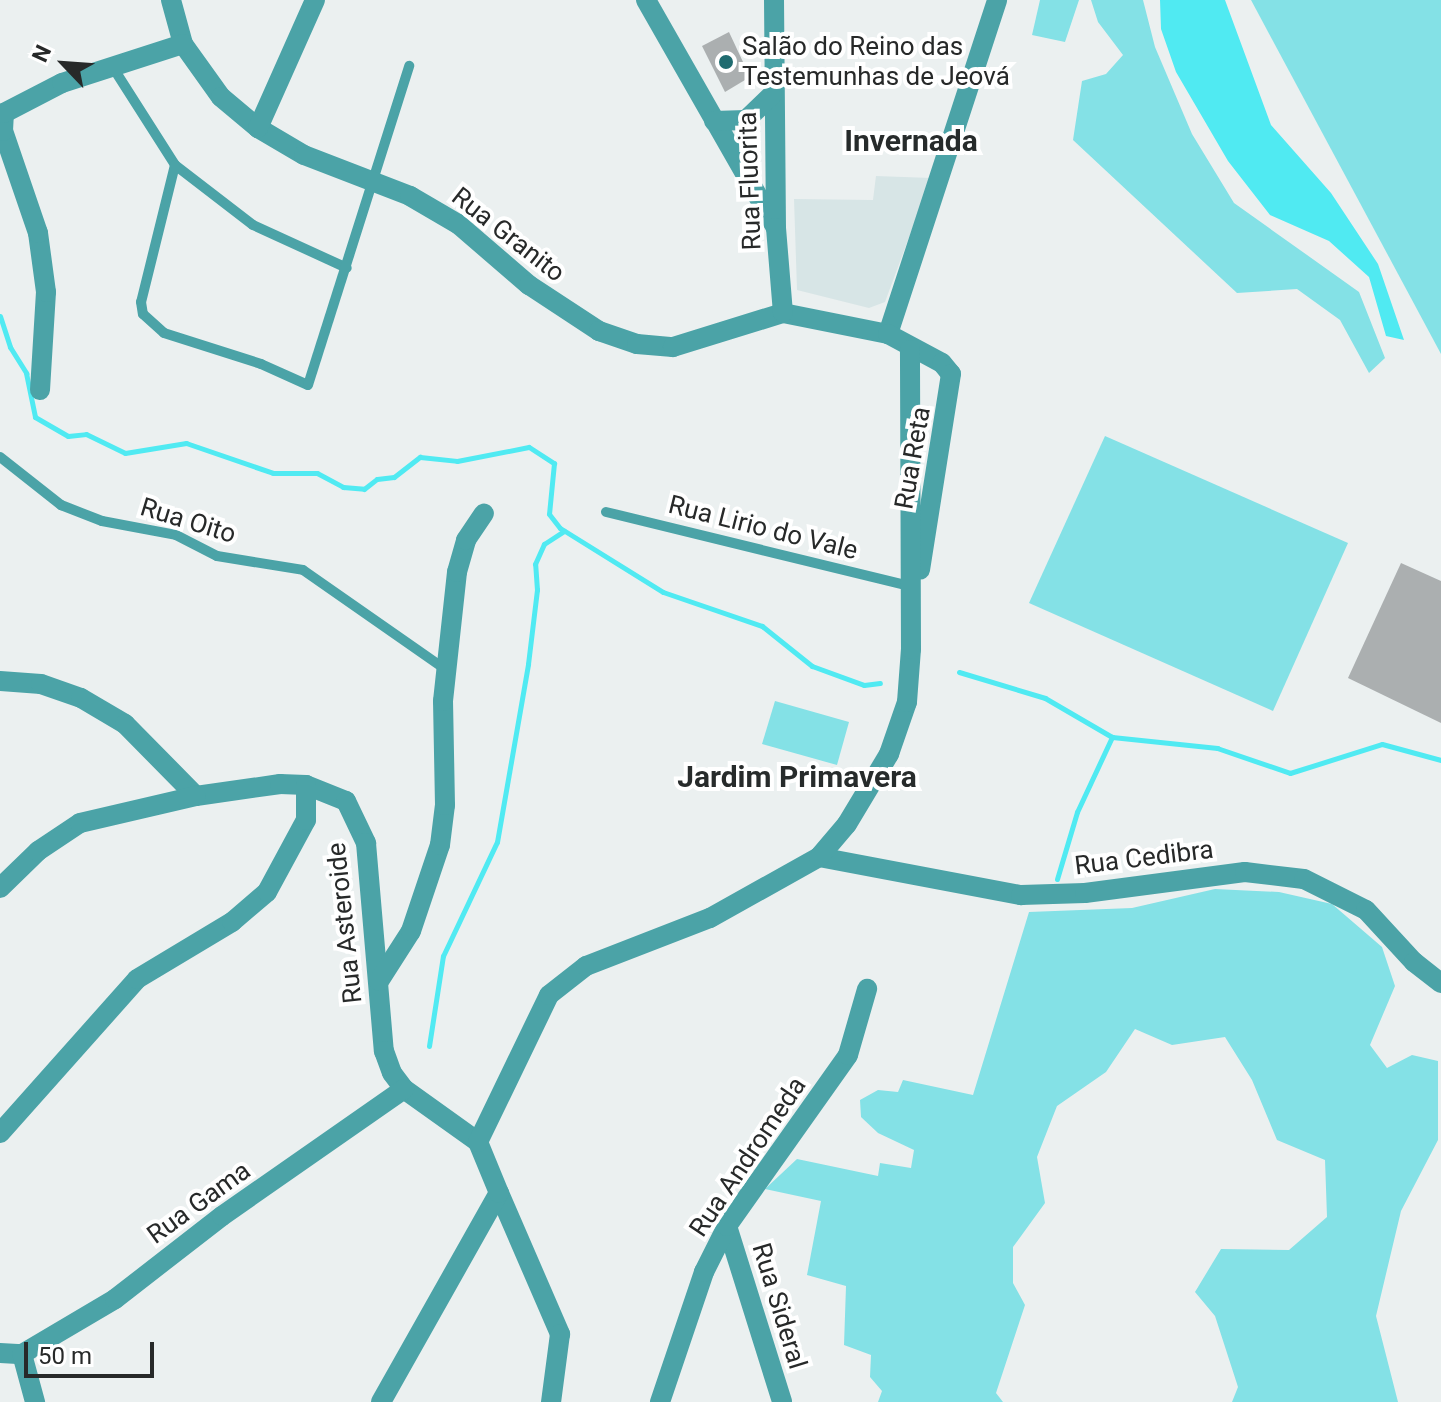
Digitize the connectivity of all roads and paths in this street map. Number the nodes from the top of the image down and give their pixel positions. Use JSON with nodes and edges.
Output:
{"nodes":[{"id":1,"x":171,"y":0,"type":"edge"},
{"id":2,"x":315,"y":0,"type":"edge"},
{"id":3,"x":646,"y":0,"type":"edge"},
{"id":4,"x":774,"y":0,"type":"edge"},
{"id":5,"x":997,"y":0,"type":"edge"},
{"id":6,"x":183,"y":44,"type":"junction"},
{"id":7,"x":112,"y":66,"type":"junction"},
{"id":8,"x":409,"y":66,"type":"dead end"},
{"id":9,"x":772,"y":95,"type":"junction"},
{"id":10,"x":714,"y":121,"type":"junction"},
{"id":11,"x":258,"y":128,"type":"junction"},
{"id":12,"x":175,"y":165,"type":"junction"},
{"id":13,"x":372,"y":182,"type":"junction"},
{"id":14,"x":776,"y":228,"type":"junction"},
{"id":15,"x":347,"y":268,"type":"junction"},
{"id":16,"x":783,"y":313,"type":"junction"},
{"id":17,"x":888,"y":334,"type":"junction"},
{"id":18,"x":910,"y":350,"type":"junction"},
{"id":19,"x":40,"y":390,"type":"dead end"},
{"id":20,"x":0,"y":457,"type":"edge"},
{"id":21,"x":606,"y":512,"type":"dead end"},
{"id":22,"x":484,"y":513,"type":"dead end"},
{"id":23,"x":912,"y":592,"type":"junction"},
{"id":24,"x":445,"y":669,"type":"junction"},
{"id":25,"x":0,"y":681,"type":"edge"},
{"id":26,"x":306,"y":785,"type":"junction"},
{"id":27,"x":196,"y":796,"type":"junction"},
{"id":28,"x":819,"y":857,"type":"junction"},
{"id":29,"x":0,"y":888,"type":"edge"},
{"id":30,"x":379,"y":981,"type":"junction"},
{"id":31,"x":1441,"y":983,"type":"edge"},
{"id":32,"x":867,"y":989,"type":"dead end"},
{"id":33,"x":404,"y":1089,"type":"junction"},
{"id":34,"x":0,"y":1133,"type":"edge"},
{"id":35,"x":478,"y":1142,"type":"junction"},
{"id":36,"x":499,"y":1193,"type":"junction"},
{"id":37,"x":727,"y":1226,"type":"junction"},
{"id":38,"x":0,"y":1353,"type":"edge"},
{"id":39,"x":22,"y":1354,"type":"junction"},
{"id":40,"x":35,"y":1402,"type":"edge"},
{"id":41,"x":381,"y":1402,"type":"edge"},
{"id":42,"x":551,"y":1402,"type":"edge"},
{"id":43,"x":660,"y":1402,"type":"edge"},
{"id":44,"x":782,"y":1402,"type":"edge"}],
"edges":[{"from":1,"to":6,"type":"street","name":"Rua Granito"},
{"from":2,"to":11,"type":"street"},
{"from":3,"to":10,"type":"street"},
{"from":4,"to":9,"type":"street","name":"Rua Fluorita"},
{"from":5,"to":17,"type":"street"},
{"from":6,"to":7,"type":"street"},
{"from":6,"to":11,"type":"street","name":"Rua Granito"},
{"from":7,"to":12,"type":"lane"},
{"from":7,"to":19,"type":"street"},
{"from":8,"to":13,"type":"lane"},
{"from":9,"to":10,"type":"street"},
{"from":9,"to":14,"type":"street","name":"Rua Fluorita"},
{"from":10,"to":14,"type":"street"},
{"from":11,"to":13,"type":"street","name":"Rua Granito"},
{"from":12,"to":15,"type":"lane"},
{"from":12,"to":15,"type":"lane"},
{"from":13,"to":15,"type":"lane"},
{"from":13,"to":16,"type":"street","name":"Rua Granito"},
{"from":14,"to":16,"type":"street","name":"Rua Fluorita"},
{"from":16,"to":17,"type":"street","name":"Rua Granito"},
{"from":17,"to":18,"type":"street","name":"Rua Reta"},
{"from":18,"to":23,"type":"street","name":"Rua Reta"},
{"from":18,"to":23,"type":"street","name":"Rua Reta"},
{"from":20,"to":24,"type":"lane","name":"Rua Oito"},
{"from":21,"to":23,"type":"lane","name":"Rua Lirio do Vale"},
{"from":22,"to":24,"type":"street"},
{"from":23,"to":28,"type":"street","name":"Rua Reta"},
{"from":24,"to":30,"type":"street"},
{"from":25,"to":27,"type":"street"},
{"from":26,"to":27,"type":"street"},
{"from":26,"to":30,"type":"street","name":"Rua Asteroide"},
{"from":26,"to":34,"type":"street"},
{"from":27,"to":29,"type":"street"},
{"from":28,"to":31,"type":"street","name":"Rua Cedibra"},
{"from":28,"to":35,"type":"street"},
{"from":30,"to":33,"type":"street","name":"Rua Asteroide"},
{"from":32,"to":37,"type":"street","name":"Rua Andromeda"},
{"from":33,"to":35,"type":"street","name":"Rua Asteroide"},
{"from":33,"to":39,"type":"street","name":"Rua Gama"},
{"from":35,"to":36,"type":"street"},
{"from":36,"to":41,"type":"street"},
{"from":36,"to":42,"type":"street"},
{"from":37,"to":43,"type":"street","name":"Rua Andromeda"},
{"from":37,"to":44,"type":"street","name":"Rua Sideral"},
{"from":38,"to":39,"type":"street"},
{"from":39,"to":40,"type":"street"}]}
